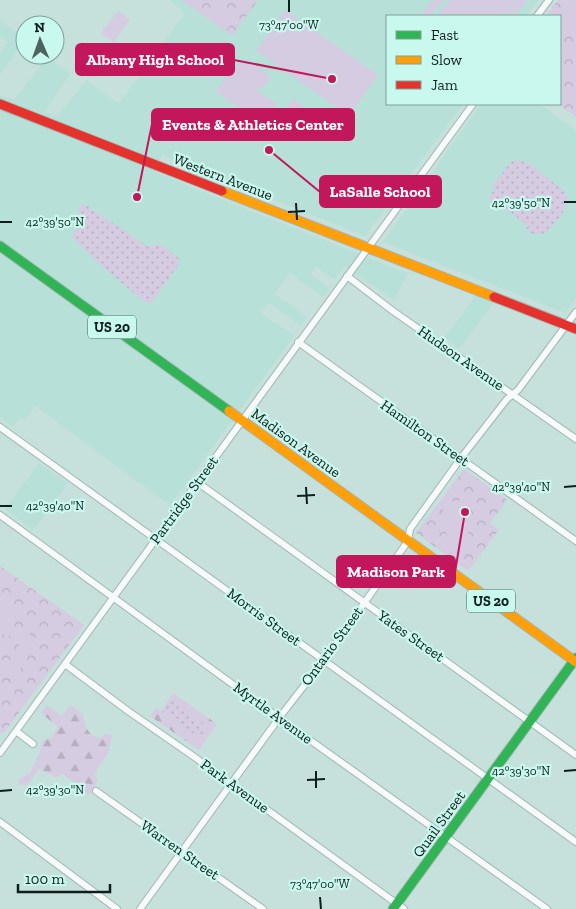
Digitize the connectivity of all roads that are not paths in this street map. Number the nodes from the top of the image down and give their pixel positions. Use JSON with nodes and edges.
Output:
{"nodes":[{"id":1,"x":549,"y":0,"type":"edge"},
{"id":2,"x":538,"y":15,"type":"edge"},
{"id":3,"x":0,"y":104,"type":"edge"},
{"id":4,"x":472,"y":105,"type":"edge"},
{"id":5,"x":0,"y":246,"type":"edge"},
{"id":6,"x":368,"y":248,"type":"junction"},
{"id":7,"x":347,"y":276,"type":"junction"},
{"id":8,"x":576,"y":312,"type":"edge"},
{"id":9,"x":566,"y":326,"type":"junction"},
{"id":10,"x":576,"y":329,"type":"edge"},
{"id":11,"x":298,"y":342,"type":"junction"},
{"id":12,"x":513,"y":394,"type":"junction"},
{"id":13,"x":241,"y":421,"type":"junction"},
{"id":14,"x":0,"y":428,"type":"edge"},
{"id":15,"x":576,"y":439,"type":"edge"},
{"id":16,"x":461,"y":458,"type":"junction"},
{"id":17,"x":197,"y":482,"type":"junction"},
{"id":18,"x":0,"y":515,"type":"edge"},
{"id":19,"x":156,"y":539,"type":"junction"},
{"id":20,"x":408,"y":541,"type":"junction"},
{"id":21,"x":576,"y":541,"type":"edge"},
{"id":22,"x":114,"y":597,"type":"junction"},
{"id":23,"x":364,"y":604,"type":"junction"},
{"id":24,"x":324,"y":660,"type":"junction"},
{"id":25,"x":575,"y":660,"type":"edge"},
{"id":26,"x":65,"y":664,"type":"junction"},
{"id":27,"x":279,"y":718,"type":"junction"},
{"id":28,"x":531,"y":722,"type":"junction"},
{"id":29,"x":16,"y":731,"type":"junction"},
{"id":30,"x":33,"y":744,"type":"dead end"},
{"id":31,"x":0,"y":753,"type":"edge"},
{"id":32,"x":576,"y":755,"type":"edge"},
{"id":33,"x":488,"y":780,"type":"junction"},
{"id":34,"x":231,"y":784,"type":"junction"},
{"id":35,"x":96,"y":791,"type":"dead end"},
{"id":36,"x":0,"y":822,"type":"edge"},
{"id":37,"x":447,"y":837,"type":"junction"},
{"id":38,"x":576,"y":842,"type":"edge"},
{"id":39,"x":182,"y":851,"type":"junction"},
{"id":40,"x":398,"y":907,"type":"edge"},
{"id":41,"x":117,"y":909,"type":"edge"},
{"id":42,"x":140,"y":909,"type":"edge"},
{"id":43,"x":263,"y":909,"type":"edge"},
{"id":44,"x":547,"y":909,"type":"edge"}],
"edges":[{"from":1,"to":2,"type":"street"},
{"from":3,"to":6,"type":"street","name":"Western Avenue"},
{"from":4,"to":6,"type":"street","name":"Partridge Street"},
{"from":5,"to":13,"type":"street","name":"Madison Avenue","number":"US 20"},
{"from":6,"to":7,"type":"street","name":"Partridge Street"},
{"from":6,"to":9,"type":"street","name":"Western Avenue"},
{"from":7,"to":11,"type":"street","name":"Partridge Street"},
{"from":7,"to":12,"type":"street","name":"Hudson Avenue"},
{"from":8,"to":9,"type":"street","name":"Ontario Street"},
{"from":9,"to":10,"type":"street","name":"Western Avenue"},
{"from":9,"to":12,"type":"street","name":"Ontario Street"},
{"from":11,"to":13,"type":"street","name":"Partridge Street"},
{"from":11,"to":16,"type":"street","name":"Hamilton Street"},
{"from":12,"to":15,"type":"street","name":"Hudson Avenue"},
{"from":12,"to":16,"type":"street","name":"Ontario Street"},
{"from":13,"to":17,"type":"street","name":"Partridge Street"},
{"from":13,"to":20,"type":"street","name":"Madison Avenue","number":"US 20"},
{"from":14,"to":19,"type":"street","name":"Morris Street"},
{"from":16,"to":20,"type":"street","name":"Ontario Street"},
{"from":16,"to":21,"type":"street","name":"Hamilton Street"},
{"from":17,"to":19,"type":"street","name":"Partridge Street"},
{"from":17,"to":23,"type":"street","name":"Yates Street"},
{"from":18,"to":22,"type":"street","name":"Myrtle Avenue"},
{"from":19,"to":22,"type":"street","name":"Partridge Street"},
{"from":19,"to":24,"type":"street","name":"Morris Street"},
{"from":20,"to":23,"type":"street","name":"Ontario Street"},
{"from":20,"to":25,"type":"street","name":"Madison Avenue","number":"US 20"},
{"from":22,"to":26,"type":"street","name":"Partridge Street"},
{"from":22,"to":27,"type":"street","name":"Myrtle Avenue"},
{"from":23,"to":24,"type":"street","name":"Ontario Street"},
{"from":23,"to":28,"type":"street","name":"Yates Street"},
{"from":24,"to":27,"type":"street","name":"Ontario Street"},
{"from":24,"to":33,"type":"street","name":"Morris Street"},
{"from":25,"to":28,"type":"street","name":"Quail Street"},
{"from":26,"to":29,"type":"street","name":"Partridge Street"},
{"from":26,"to":34,"type":"street","name":"Park Avenue"},
{"from":27,"to":34,"type":"street","name":"Ontario Street"},
{"from":27,"to":37,"type":"street","name":"Myrtle Avenue"},
{"from":28,"to":32,"type":"street","name":"Yates Street"},
{"from":28,"to":33,"type":"street","name":"Quail Street"},
{"from":29,"to":30,"type":"street"},
{"from":29,"to":31,"type":"street","name":"Partridge Street"},
{"from":33,"to":37,"type":"street","name":"Quail Street"},
{"from":33,"to":38,"type":"street","name":"Morris Street"},
{"from":34,"to":39,"type":"street","name":"Ontario Street"},
{"from":34,"to":40,"type":"street","name":"Park Avenue"},
{"from":35,"to":39,"type":"street","name":"Warren Street"},
{"from":36,"to":41,"type":"street"},
{"from":37,"to":40,"type":"street","name":"Quail Street"},
{"from":37,"to":44,"type":"street","name":"Myrtle Avenue"},
{"from":39,"to":42,"type":"street","name":"Ontario Street"},
{"from":39,"to":43,"type":"street","name":"Warren Street"}]}
